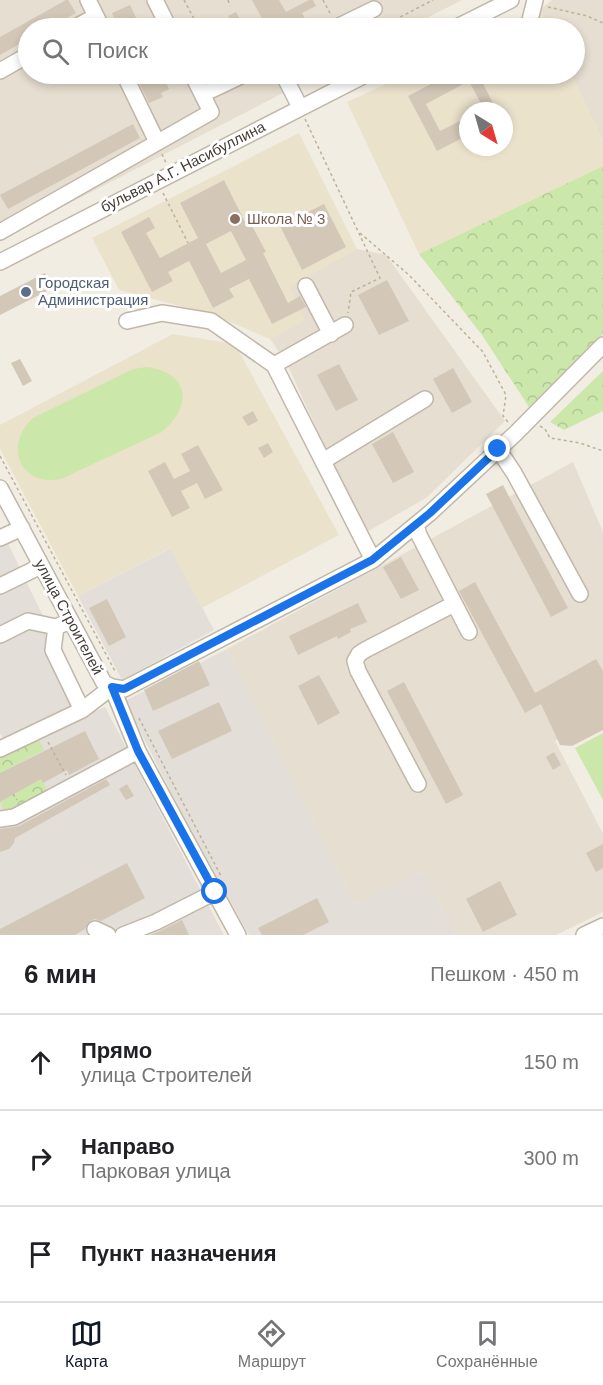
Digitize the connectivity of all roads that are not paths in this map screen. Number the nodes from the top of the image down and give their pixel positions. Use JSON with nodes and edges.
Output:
{"nodes":[{"id":1,"x":88,"y":0,"type":"edge"},
{"id":2,"x":155,"y":0,"type":"edge"},
{"id":3,"x":511,"y":0,"type":"edge"},
{"id":4,"x":540,"y":3,"type":"edge"},
{"id":5,"x":374,"y":9,"type":"dead end"},
{"id":6,"x":97,"y":18,"type":"edge"},
{"id":7,"x":164,"y":18,"type":"edge"},
{"id":8,"x":356,"y":18,"type":"edge"},
{"id":9,"x":475,"y":18,"type":"edge"},
{"id":10,"x":533,"y":18,"type":"edge"},
{"id":11,"x":18,"y":61,"type":"edge"},
{"id":12,"x":0,"y":71,"type":"edge"},
{"id":13,"x":129,"y":84,"type":"edge"},
{"id":14,"x":198,"y":84,"type":"edge"},
{"id":15,"x":224,"y":84,"type":"edge"},
{"id":16,"x":288,"y":84,"type":"edge"},
{"id":17,"x":347,"y":84,"type":"edge"},
{"id":18,"x":203,"y":94,"type":"junction"},
{"id":19,"x":300,"y":107,"type":"junction"},
{"id":20,"x":159,"y":147,"type":"junction"},
{"id":21,"x":0,"y":232,"type":"edge"},
{"id":22,"x":0,"y":262,"type":"edge"},
{"id":23,"x":306,"y":286,"type":"dead end"},
{"id":24,"x":127,"y":321,"type":"dead end"},
{"id":25,"x":345,"y":325,"type":"road end"},
{"id":26,"x":331,"y":334,"type":"junction"},
{"id":27,"x":603,"y":345,"type":"edge"},
{"id":28,"x":274,"y":365,"type":"junction"},
{"id":29,"x":425,"y":399,"type":"dead end"},
{"id":30,"x":498,"y":449,"type":"junction"},
{"id":31,"x":323,"y":461,"type":"junction"},
{"id":32,"x":0,"y":488,"type":"edge"},
{"id":33,"x":416,"y":525,"type":"junction"},
{"id":34,"x":22,"y":528,"type":"junction"},
{"id":35,"x":0,"y":538,"type":"edge"},
{"id":36,"x":372,"y":560,"type":"junction"},
{"id":37,"x":41,"y":566,"type":"junction"},
{"id":38,"x":0,"y":586,"type":"edge"},
{"id":39,"x":580,"y":594,"type":"dead end"},
{"id":40,"x":454,"y":604,"type":"junction"},
{"id":41,"x":63,"y":624,"type":"junction"},
{"id":42,"x":469,"y":632,"type":"dead end"},
{"id":43,"x":0,"y":635,"type":"edge"},
{"id":44,"x":112,"y":687,"type":"junction"},
{"id":45,"x":82,"y":710,"type":"junction"},
{"id":46,"x":0,"y":749,"type":"edge"},
{"id":47,"x":138,"y":751,"type":"junction"},
{"id":48,"x":418,"y":784,"type":"dead end"},
{"id":49,"x":0,"y":819,"type":"edge"},
{"id":50,"x":215,"y":892,"type":"junction"},
{"id":51,"x":603,"y":926,"type":"edge"},
{"id":52,"x":123,"y":935,"type":"edge"},
{"id":53,"x":238,"y":935,"type":"edge"},
{"id":54,"x":584,"y":935,"type":"edge"}],
"edges":[{"from":1,"to":6,"type":"street"},
{"from":2,"to":7,"type":"street"},
{"from":3,"to":9,"type":"street"},
{"from":4,"to":10,"type":"street"},
{"from":5,"to":8,"type":"street"},
{"from":11,"to":12,"type":"street"},
{"from":13,"to":20,"type":"street"},
{"from":14,"to":18,"type":"street"},
{"from":15,"to":18,"type":"street"},
{"from":16,"to":19,"type":"street"},
{"from":17,"to":19,"type":"street","name":"бульвар А.Г. Насибуллина"},
{"from":18,"to":20,"type":"street"},
{"from":19,"to":22,"type":"street","name":"бульвар А.Г. Насибуллина"},
{"from":20,"to":21,"type":"street"},
{"from":23,"to":26,"type":"street"},
{"from":24,"to":28,"type":"street"},
{"from":25,"to":26,"type":"street"},
{"from":26,"to":28,"type":"street"},
{"from":27,"to":30,"type":"street"},
{"from":28,"to":31,"type":"street"},
{"from":29,"to":31,"type":"street"},
{"from":30,"to":33,"type":"street"},
{"from":30,"to":39,"type":"street"},
{"from":31,"to":36,"type":"street"},
{"from":32,"to":34,"type":"street","name":"улица Строителей"},
{"from":33,"to":36,"type":"street"},
{"from":33,"to":40,"type":"street"},
{"from":34,"to":35,"type":"street"},
{"from":34,"to":37,"type":"street","name":"улица Строителей"},
{"from":36,"to":44,"type":"street"},
{"from":37,"to":38,"type":"street"},
{"from":37,"to":41,"type":"street","name":"улица Строителей"},
{"from":40,"to":42,"type":"street"},
{"from":40,"to":48,"type":"street"},
{"from":41,"to":43,"type":"street"},
{"from":41,"to":44,"type":"street","name":"улица Строителей"},
{"from":41,"to":45,"type":"street"},
{"from":44,"to":45,"type":"street"},
{"from":44,"to":47,"type":"street","name":"улица Строителей"},
{"from":45,"to":46,"type":"street"},
{"from":47,"to":49,"type":"street"},
{"from":47,"to":50,"type":"street","name":"улица Строителей"},
{"from":50,"to":52,"type":"street"},
{"from":50,"to":53,"type":"street","name":"улица Строителей"},
{"from":51,"to":54,"type":"street"}]}
